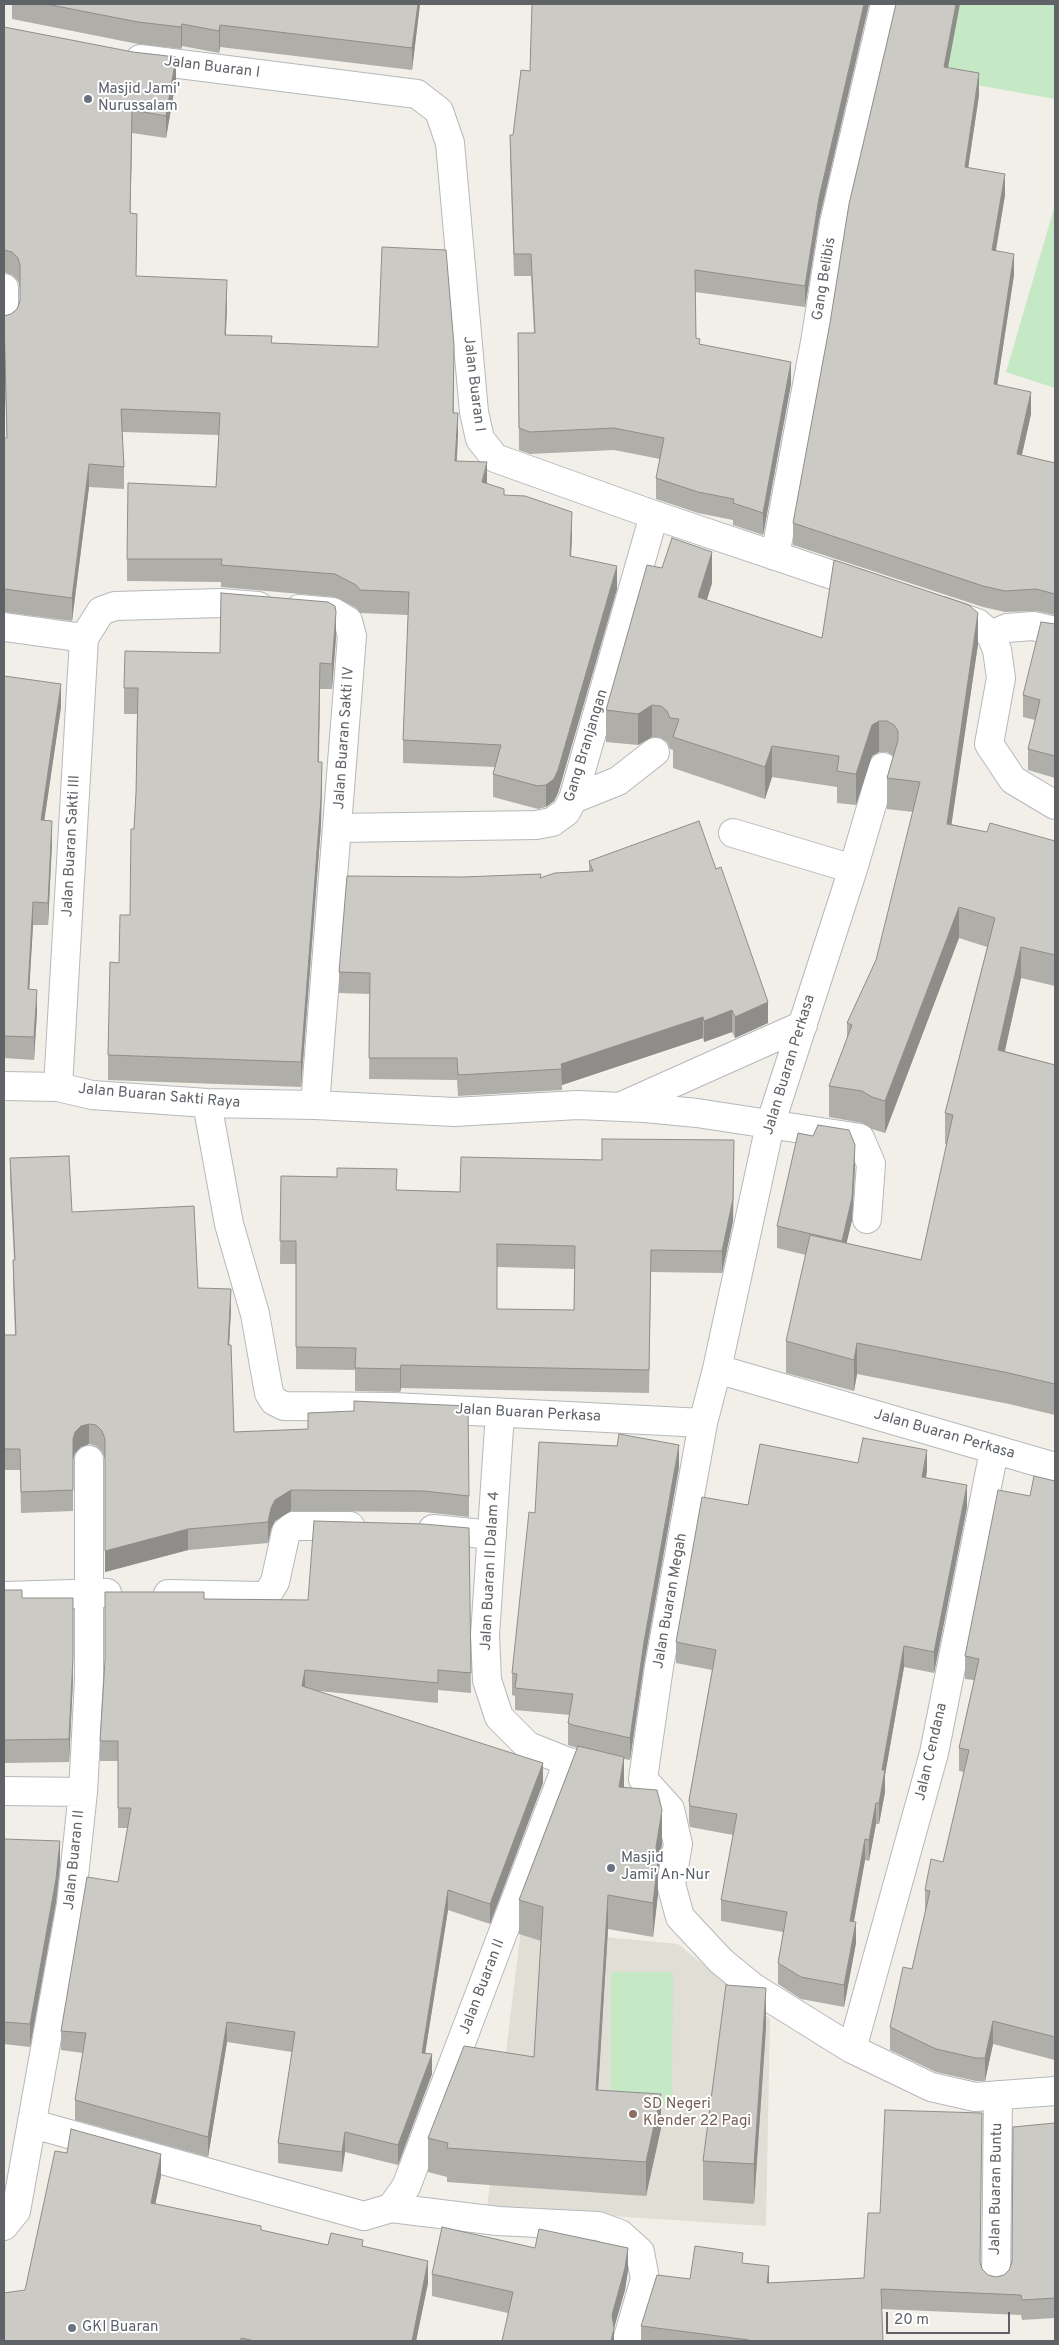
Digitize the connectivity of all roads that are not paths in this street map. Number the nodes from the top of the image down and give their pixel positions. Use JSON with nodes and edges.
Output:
{"nodes":[{"id":1,"x":885,"y":4,"type":"edge"},
{"id":2,"x":118,"y":55,"type":"edge"},
{"id":3,"x":4,"y":288,"type":"edge"},
{"id":4,"x":4,"y":323,"type":"edge"},
{"id":5,"x":654,"y":515,"type":"junction"},
{"id":6,"x":775,"y":556,"type":"junction"},
{"id":7,"x":895,"y":596,"type":"edge"},
{"id":8,"x":922,"y":605,"type":"edge"},
{"id":9,"x":101,"y":611,"type":"joint"},
{"id":10,"x":4,"y":627,"type":"edge"},
{"id":11,"x":1055,"y":630,"type":"edge"},
{"id":12,"x":991,"y":635,"type":"junction"},
{"id":13,"x":84,"y":638,"type":"junction"},
{"id":14,"x":655,"y":752,"type":"dead end"},
{"id":15,"x":883,"y":766,"type":"dead end"},
{"id":16,"x":573,"y":799,"type":"junction"},
{"id":17,"x":1055,"y":805,"type":"edge"},
{"id":18,"x":338,"y":828,"type":"junction"},
{"id":19,"x":734,"y":834,"type":"dead end"},
{"id":20,"x":853,"y":869,"type":"junction"},
{"id":21,"x":802,"y":1025,"type":"junction"},
{"id":22,"x":4,"y":1086,"type":"edge"},
{"id":23,"x":58,"y":1087,"type":"junction"},
{"id":24,"x":207,"y":1103,"type":"junction"},
{"id":25,"x":315,"y":1105,"type":"junction"},
{"id":26,"x":619,"y":1107,"type":"junction"},
{"id":27,"x":770,"y":1125,"type":"junction"},
{"id":28,"x":867,"y":1219,"type":"dead end"},
{"id":29,"x":717,"y":1369,"type":"junction"},
{"id":30,"x":500,"y":1413,"type":"junction"},
{"id":31,"x":703,"y":1423,"type":"junction"},
{"id":32,"x":994,"y":1451,"type":"junction"},
{"id":33,"x":88,"y":1460,"type":"dead end"},
{"id":34,"x":1055,"y":1467,"type":"edge"},
{"id":35,"x":376,"y":1527,"type":"edge"},
{"id":36,"x":405,"y":1528,"type":"edge"},
{"id":37,"x":492,"y":1536,"type":"junction"},
{"id":38,"x":90,"y":1593,"type":"junction"},
{"id":39,"x":4,"y":1596,"type":"edge"},
{"id":40,"x":568,"y":1762,"type":"junction"},
{"id":41,"x":643,"y":1779,"type":"junction"},
{"id":42,"x":4,"y":1790,"type":"edge"},
{"id":43,"x":83,"y":1792,"type":"junction"},
{"id":44,"x":852,"y":2049,"type":"junction"},
{"id":45,"x":1055,"y":2091,"type":"edge"},
{"id":46,"x":998,"y":2095,"type":"junction"},
{"id":47,"x":33,"y":2124,"type":"junction"},
{"id":48,"x":391,"y":2208,"type":"junction"},
{"id":49,"x":4,"y":2226,"type":"edge"},
{"id":50,"x":996,"y":2282,"type":"edge"},
{"id":51,"x":627,"y":2341,"type":"edge"}],
"edges":[{"from":1,"to":6,"type":"street","name":"Gang Belibis"},
{"from":2,"to":5,"type":"street","name":"Jalan Buaran I"},
{"from":3,"to":4,"type":"street"},
{"from":5,"to":6,"type":"street","name":"Jalan Buaran I"},
{"from":5,"to":16,"type":"street","name":"Gang Branjangan"},
{"from":6,"to":7,"type":"street","name":"Jalan Buaran I"},
{"from":8,"to":12,"type":"street"},
{"from":9,"to":13,"type":"street","name":"Jalan Buaran Sakti III"},
{"from":9,"to":18,"type":"street","name":"Jalan Buaran Sakti IV"},
{"from":10,"to":13,"type":"street"},
{"from":11,"to":12,"type":"street"},
{"from":12,"to":17,"type":"street"},
{"from":13,"to":23,"type":"street","name":"Jalan Buaran Sakti III"},
{"from":14,"to":16,"type":"street"},
{"from":15,"to":20,"type":"street","name":"Jalan Buaran Perkasa"},
{"from":16,"to":18,"type":"street","name":"Gang Branjangan"},
{"from":18,"to":25,"type":"street","name":"Jalan Buaran Sakti IV"},
{"from":19,"to":20,"type":"street"},
{"from":20,"to":21,"type":"street","name":"Jalan Buaran Perkasa"},
{"from":21,"to":26,"type":"street"},
{"from":21,"to":27,"type":"street","name":"Jalan Buaran Perkasa"},
{"from":22,"to":23,"type":"street","name":"Jalan Buaran Sakti Raya"},
{"from":23,"to":24,"type":"street","name":"Jalan Buaran Sakti Raya"},
{"from":24,"to":25,"type":"street","name":"Jalan Buaran Sakti Raya"},
{"from":24,"to":30,"type":"street","name":"Jalan Buaran Perkasa"},
{"from":25,"to":26,"type":"street","name":"Jalan Buaran Sakti Raya"},
{"from":26,"to":27,"type":"street","name":"Jalan Buaran Sakti Raya"},
{"from":27,"to":28,"type":"street","name":"Jalan Buaran Sakti Raya"},
{"from":27,"to":29,"type":"street","name":"Jalan Buaran Perkasa"},
{"from":29,"to":31,"type":"street","name":"Jalan Buaran Perkasa"},
{"from":29,"to":32,"type":"street","name":"Jalan Buaran Perkasa"},
{"from":30,"to":31,"type":"street","name":"Jalan Buaran Perkasa"},
{"from":30,"to":37,"type":"street","name":"Jalan Buaran II Dalam 4"},
{"from":31,"to":41,"type":"street","name":"Jalan Buaran Megah"},
{"from":32,"to":34,"type":"street","name":"Jalan Buaran Perkasa"},
{"from":32,"to":44,"type":"street","name":"Jalan Cendana"},
{"from":33,"to":38,"type":"street","name":"Jalan Buaran II"},
{"from":35,"to":38,"type":"street"},
{"from":36,"to":37,"type":"street"},
{"from":37,"to":40,"type":"street","name":"Jalan Buaran II Dalam 4"},
{"from":38,"to":39,"type":"street"},
{"from":38,"to":43,"type":"street","name":"Jalan Buaran II"},
{"from":40,"to":41,"type":"street","name":"Jalan Buaran II Dalam 4"},
{"from":40,"to":48,"type":"street","name":"Jalan Buaran II"},
{"from":41,"to":44,"type":"street"},
{"from":42,"to":43,"type":"street"},
{"from":43,"to":47,"type":"street","name":"Jalan Buaran II"},
{"from":44,"to":46,"type":"street"},
{"from":45,"to":46,"type":"street"},
{"from":46,"to":50,"type":"street","name":"Jalan Buaran Buntu"},
{"from":47,"to":48,"type":"street"},
{"from":47,"to":49,"type":"street","name":"Jalan Buaran II"},
{"from":48,"to":51,"type":"street"}]}
